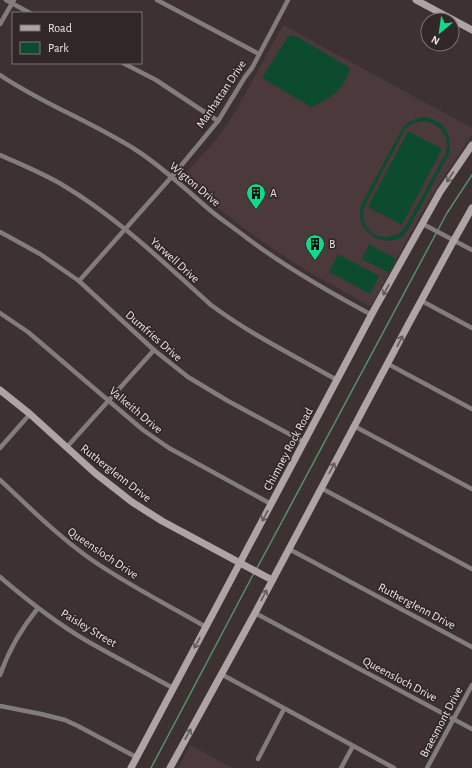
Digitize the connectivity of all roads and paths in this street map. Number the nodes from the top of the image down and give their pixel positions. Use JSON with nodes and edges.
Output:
{"nodes":[{"id":1,"x":6,"y":0,"type":"edge"},
{"id":2,"x":157,"y":0,"type":"edge"},
{"id":3,"x":288,"y":0,"type":"edge"},
{"id":4,"x":416,"y":0,"type":"edge"},
{"id":5,"x":13,"y":2,"type":"edge"},
{"id":6,"x":28,"y":12,"type":"edge"},
{"id":7,"x":0,"y":24,"type":"edge"},
{"id":8,"x":472,"y":30,"type":"edge"},
{"id":9,"x":259,"y":54,"type":"junction"},
{"id":10,"x":125,"y":64,"type":"edge"},
{"id":11,"x":0,"y":75,"type":"edge"},
{"id":12,"x":218,"y":121,"type":"junction"},
{"id":13,"x":472,"y":145,"type":"edge"},
{"id":14,"x":0,"y":155,"type":"edge"},
{"id":15,"x":172,"y":176,"type":"junction"},
{"id":16,"x":472,"y":208,"type":"edge"},
{"id":17,"x":423,"y":224,"type":"junction"},
{"id":18,"x":125,"y":229,"type":"junction"},
{"id":19,"x":0,"y":232,"type":"edge"},
{"id":20,"x":454,"y":240,"type":"junction"},
{"id":21,"x":472,"y":250,"type":"edge"},
{"id":22,"x":79,"y":281,"type":"junction"},
{"id":23,"x":422,"y":301,"type":"junction"},
{"id":24,"x":0,"y":313,"type":"edge"},
{"id":25,"x":372,"y":315,"type":"junction"},
{"id":26,"x":472,"y":328,"type":"edge"},
{"id":27,"x":154,"y":350,"type":"junction"},
{"id":28,"x":388,"y":364,"type":"junction"},
{"id":29,"x":337,"y":380,"type":"junction"},
{"id":30,"x":0,"y":390,"type":"edge"},
{"id":31,"x":109,"y":400,"type":"junction"},
{"id":32,"x":472,"y":409,"type":"edge"},
{"id":33,"x":30,"y":414,"type":"junction"},
{"id":34,"x":354,"y":426,"type":"junction"},
{"id":35,"x":304,"y":442,"type":"junction"},
{"id":36,"x":0,"y":448,"type":"edge"},
{"id":37,"x":66,"y":448,"type":"junction"},
{"id":38,"x":0,"y":480,"type":"edge"},
{"id":39,"x":321,"y":488,"type":"junction"},
{"id":40,"x":472,"y":489,"type":"edge"},
{"id":41,"x":271,"y":504,"type":"junction"},
{"id":42,"x":289,"y":549,"type":"junction"},
{"id":43,"x":240,"y":563,"type":"junction"},
{"id":44,"x":472,"y":569,"type":"edge"},
{"id":45,"x":0,"y":577,"type":"edge"},
{"id":46,"x":272,"y":580,"type":"junction"},
{"id":47,"x":38,"y":608,"type":"junction"},
{"id":48,"x":255,"y":613,"type":"junction"},
{"id":49,"x":206,"y":627,"type":"junction"},
{"id":50,"x":472,"y":647,"type":"edge"},
{"id":51,"x":221,"y":674,"type":"junction"},
{"id":52,"x":0,"y":675,"type":"edge"},
{"id":53,"x":472,"y":685,"type":"edge"},
{"id":54,"x":173,"y":688,"type":"junction"},
{"id":55,"x":0,"y":706,"type":"edge"},
{"id":56,"x":284,"y":709,"type":"junction"},
{"id":57,"x":454,"y":719,"type":"junction"},
{"id":58,"x":472,"y":729,"type":"edge"},
{"id":59,"x":353,"y":746,"type":"junction"},
{"id":60,"x":136,"y":757,"type":"junction"},
{"id":61,"x":258,"y":759,"type":"dead end"},
{"id":62,"x":131,"y":768,"type":"edge"},
{"id":63,"x":170,"y":768,"type":"edge"},
{"id":64,"x":341,"y":768,"type":"edge"},
{"id":65,"x":394,"y":768,"type":"edge"},
{"id":66,"x":427,"y":768,"type":"edge"}],
"edges":[{"from":1,"to":5,"type":"street"},
{"from":2,"to":9,"type":"street"},
{"from":3,"to":9,"type":"street","name":"Manhattan Drive"},
{"from":4,"to":8,"type":"main road"},
{"from":5,"to":6,"type":"street"},
{"from":5,"to":7,"type":"street"},
{"from":9,"to":12,"type":"street","name":"Manhattan Drive"},
{"from":10,"to":12,"type":"street"},
{"from":11,"to":15,"type":"street","name":"Wigton Drive"},
{"from":12,"to":15,"type":"street","name":"Manhattan Drive"},
{"from":13,"to":17,"type":"main road","name":"Chimney Rock Road","one_way":true},
{"from":14,"to":18,"type":"street","name":"Yarwell Drive"},
{"from":15,"to":18,"type":"street","name":"Manhattan Drive"},
{"from":15,"to":25,"type":"street","name":"Wigton Drive"},
{"from":16,"to":20,"type":"main road"},
{"from":17,"to":20,"type":"street"},
{"from":17,"to":25,"type":"main road","name":"Chimney Rock Road","one_way":true},
{"from":18,"to":22,"type":"street","name":"Manhattan Drive"},
{"from":18,"to":29,"type":"street","name":"Yarwell Drive"},
{"from":19,"to":22,"type":"street","name":"Dumfries Drive"},
{"from":20,"to":21,"type":"street"},
{"from":20,"to":23,"type":"main road"},
{"from":22,"to":27,"type":"street","name":"Dumfries Drive"},
{"from":23,"to":26,"type":"street"},
{"from":28,"to":23,"type":"main road","one_way":true},
{"from":24,"to":31,"type":"street","name":"Valkeith Drive"},
{"from":25,"to":29,"type":"main road","name":"Chimney Rock Road"},
{"from":27,"to":31,"type":"street"},
{"from":27,"to":35,"type":"street","name":"Dumfries Drive"},
{"from":28,"to":32,"type":"street"},
{"from":28,"to":34,"type":"main road"},
{"from":29,"to":35,"type":"main road","name":"Chimney Rock Road"},
{"from":30,"to":33,"type":"main road","name":"Rutherglenn Drive"},
{"from":31,"to":37,"type":"street"},
{"from":31,"to":41,"type":"street","name":"Valkeith Drive"},
{"from":33,"to":36,"type":"street"},
{"from":33,"to":37,"type":"main road","name":"Rutherglenn Drive"},
{"from":39,"to":34,"type":"main road","one_way":true},
{"from":34,"to":40,"type":"street"},
{"from":35,"to":41,"type":"main road","name":"Chimney Rock Road"},
{"from":37,"to":43,"type":"main road","name":"Rutherglenn Drive"},
{"from":38,"to":49,"type":"street","name":"Queensloch Drive"},
{"from":39,"to":42,"type":"main road"},
{"from":39,"to":44,"type":"street"},
{"from":41,"to":43,"type":"main road","name":"Chimney Rock Road","one_way":true},
{"from":42,"to":46,"type":"main road"},
{"from":42,"to":50,"type":"street","name":"Rutherglenn Drive"},
{"from":43,"to":46,"type":"main road","name":"Rutherglenn Drive"},
{"from":43,"to":49,"type":"main road","name":"Chimney Rock Road"},
{"from":45,"to":47,"type":"street","name":"Paisley Street"},
{"from":48,"to":46,"type":"main road","one_way":true},
{"from":47,"to":52,"type":"street"},
{"from":47,"to":54,"type":"street","name":"Paisley Street"},
{"from":48,"to":51,"type":"main road"},
{"from":48,"to":57,"type":"street","name":"Queensloch Drive"},
{"from":49,"to":54,"type":"main road","name":"Chimney Rock Road","one_way":true},
{"from":51,"to":56,"type":"street"},
{"from":63,"to":51,"type":"main road","one_way":true},
{"from":53,"to":57,"type":"street","name":"Braesmont Drive"},
{"from":54,"to":60,"type":"main road","name":"Chimney Rock Road"},
{"from":55,"to":60,"type":"street"},
{"from":56,"to":59,"type":"street"},
{"from":56,"to":61,"type":"street"},
{"from":57,"to":58,"type":"street","name":"Queensloch Drive"},
{"from":57,"to":66,"type":"street","name":"Braesmont Drive"},
{"from":59,"to":64,"type":"street"},
{"from":59,"to":65,"type":"street"},
{"from":60,"to":62,"type":"main road","name":"Chimney Rock Road"}]}
